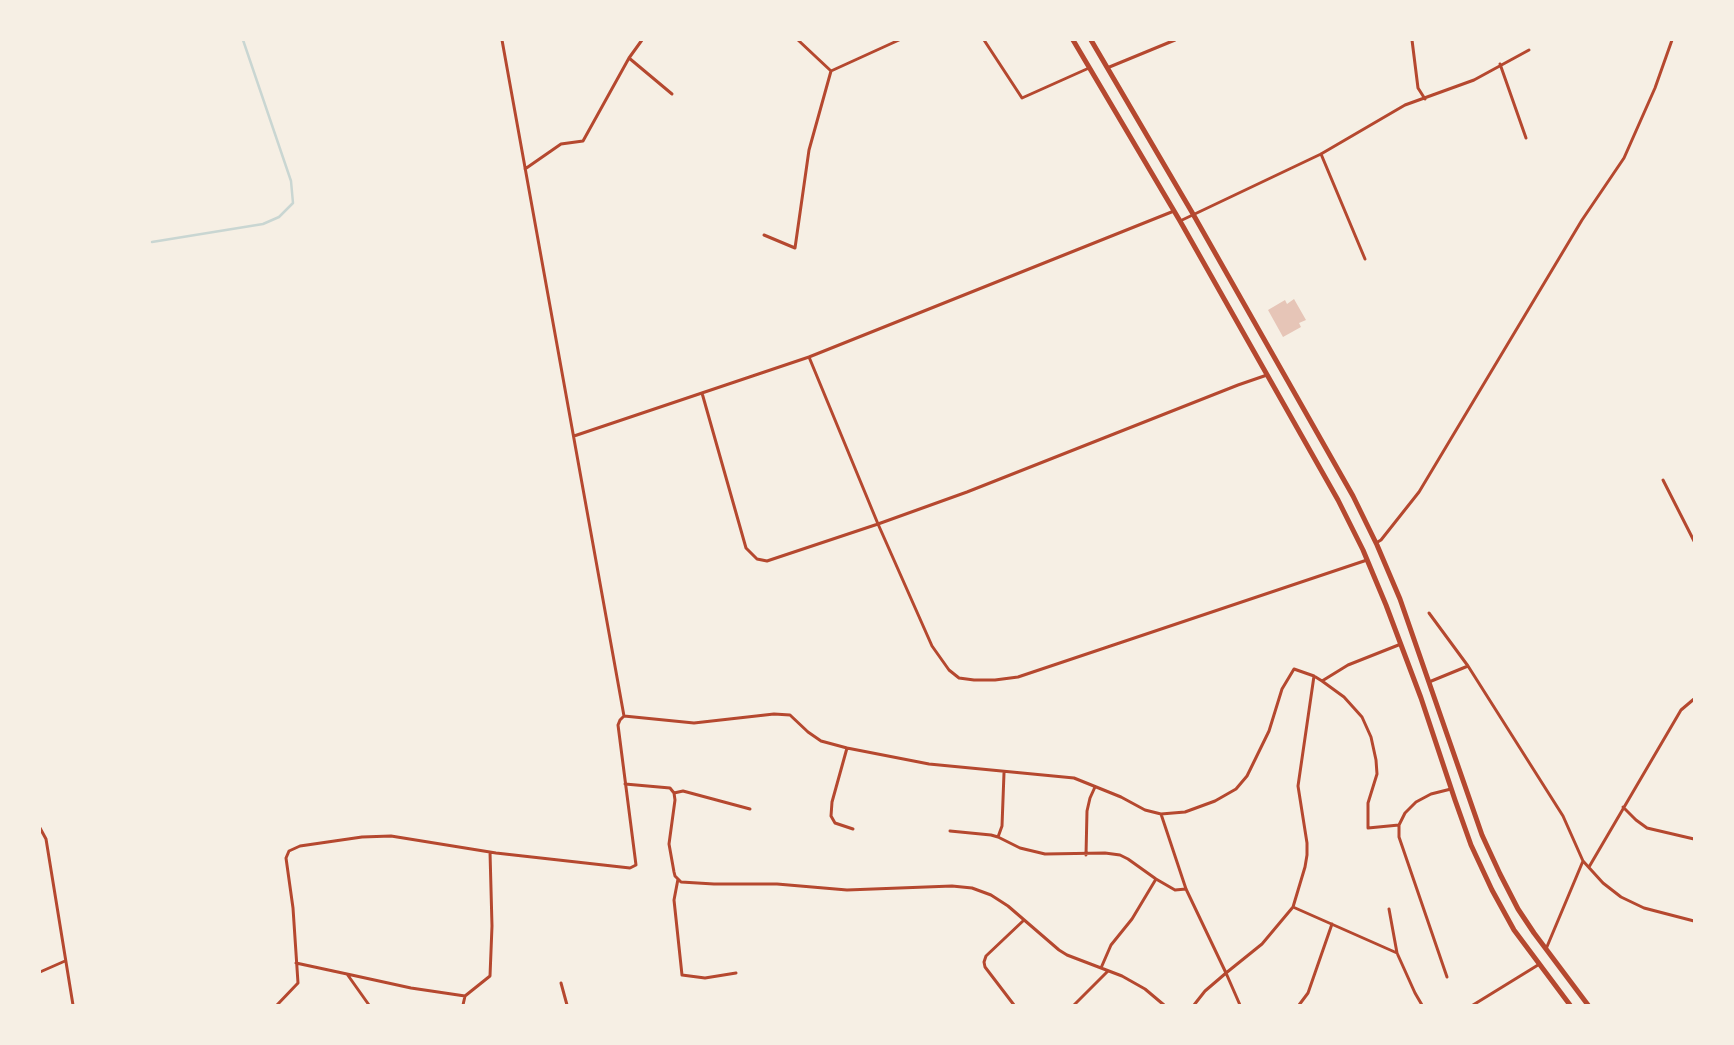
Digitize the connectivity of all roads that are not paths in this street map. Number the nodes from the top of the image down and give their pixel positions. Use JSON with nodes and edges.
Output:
{"nodes":[{"id":1,"x":502,"y":40,"type":"edge"},
{"id":2,"x":642,"y":40,"type":"edge"},
{"id":3,"x":798,"y":40,"type":"edge"},
{"id":4,"x":899,"y":40,"type":"edge"},
{"id":5,"x":984,"y":40,"type":"edge"},
{"id":6,"x":1073,"y":40,"type":"edge"},
{"id":7,"x":1091,"y":40,"type":"edge"},
{"id":8,"x":1175,"y":40,"type":"edge"},
{"id":9,"x":1412,"y":40,"type":"edge"},
{"id":10,"x":1672,"y":40,"type":"edge"},
{"id":11,"x":1529,"y":50,"type":"dead end"},
{"id":12,"x":630,"y":58,"type":"junction"},
{"id":13,"x":1500,"y":64,"type":"junction"},
{"id":14,"x":1090,"y":68,"type":"junction"},
{"id":15,"x":1107,"y":68,"type":"junction"},
{"id":16,"x":830,"y":70,"type":"junction"},
{"id":17,"x":672,"y":94,"type":"dead end"},
{"id":18,"x":1425,"y":99,"type":"junction"},
{"id":19,"x":1526,"y":138,"type":"dead end"},
{"id":20,"x":1321,"y":154,"type":"junction"},
{"id":21,"x":525,"y":169,"type":"junction"},
{"id":22,"x":1174,"y":210,"type":"junction"},
{"id":23,"x":1194,"y":214,"type":"junction"},
{"id":24,"x":1180,"y":221,"type":"junction"},
{"id":25,"x":764,"y":235,"type":"dead end"},
{"id":26,"x":1365,"y":259,"type":"dead end"},
{"id":27,"x":809,"y":356,"type":"junction"},
{"id":28,"x":1268,"y":375,"type":"junction"},
{"id":29,"x":702,"y":393,"type":"junction"},
{"id":30,"x":574,"y":436,"type":"junction"},
{"id":31,"x":1663,"y":480,"type":"dead end"},
{"id":32,"x":878,"y":524,"type":"junction"},
{"id":33,"x":1694,"y":541,"type":"edge"},
{"id":34,"x":1376,"y":543,"type":"junction"},
{"id":35,"x":1367,"y":560,"type":"junction"},
{"id":36,"x":1429,"y":612,"type":"dead end"},
{"id":37,"x":1400,"y":644,"type":"junction"},
{"id":38,"x":1468,"y":666,"type":"junction"},
{"id":39,"x":1314,"y":676,"type":"junction"},
{"id":40,"x":1322,"y":681,"type":"junction"},
{"id":41,"x":1429,"y":682,"type":"junction"},
{"id":42,"x":1694,"y":699,"type":"edge"},
{"id":43,"x":624,"y":716,"type":"junction"},
{"id":44,"x":846,"y":748,"type":"junction"},
{"id":45,"x":1004,"y":773,"type":"junction"},
{"id":46,"x":625,"y":784,"type":"junction"},
{"id":47,"x":1096,"y":787,"type":"junction"},
{"id":48,"x":1451,"y":789,"type":"junction"},
{"id":49,"x":674,"y":793,"type":"junction"},
{"id":50,"x":1623,"y":807,"type":"junction"},
{"id":51,"x":750,"y":809,"type":"dead end"},
{"id":52,"x":1161,"y":814,"type":"junction"},
{"id":53,"x":1399,"y":825,"type":"junction"},
{"id":54,"x":40,"y":828,"type":"edge"},
{"id":55,"x":853,"y":829,"type":"dead end"},
{"id":56,"x":950,"y":831,"type":"dead end"},
{"id":57,"x":998,"y":837,"type":"junction"},
{"id":58,"x":1694,"y":839,"type":"edge"},
{"id":59,"x":490,"y":852,"type":"junction"},
{"id":60,"x":1086,"y":855,"type":"junction"},
{"id":61,"x":1583,"y":861,"type":"junction"},
{"id":62,"x":1589,"y":867,"type":"junction"},
{"id":63,"x":678,"y":879,"type":"junction"},
{"id":64,"x":1156,"y":879,"type":"junction"},
{"id":65,"x":1186,"y":889,"type":"junction"},
{"id":66,"x":1294,"y":907,"type":"junction"},
{"id":67,"x":1389,"y":909,"type":"dead end"},
{"id":68,"x":1024,"y":920,"type":"junction"},
{"id":69,"x":1694,"y":921,"type":"edge"},
{"id":70,"x":1332,"y":924,"type":"junction"},
{"id":71,"x":1546,"y":950,"type":"junction"},
{"id":72,"x":1397,"y":953,"type":"junction"},
{"id":73,"x":65,"y":961,"type":"junction"},
{"id":74,"x":296,"y":963,"type":"junction"},
{"id":75,"x":1538,"y":964,"type":"junction"},
{"id":76,"x":1101,"y":968,"type":"junction"},
{"id":77,"x":1108,"y":971,"type":"junction"},
{"id":78,"x":40,"y":972,"type":"edge"},
{"id":79,"x":736,"y":973,"type":"dead end"},
{"id":80,"x":1226,"y":973,"type":"junction"},
{"id":81,"x":347,"y":974,"type":"junction"},
{"id":82,"x":1447,"y":977,"type":"dead end"},
{"id":83,"x":561,"y":983,"type":"dead end"},
{"id":84,"x":465,"y":996,"type":"junction"},
{"id":85,"x":73,"y":1005,"type":"edge"},
{"id":86,"x":277,"y":1005,"type":"edge"},
{"id":87,"x":369,"y":1005,"type":"edge"},
{"id":88,"x":463,"y":1005,"type":"edge"},
{"id":89,"x":568,"y":1005,"type":"edge"},
{"id":90,"x":1014,"y":1005,"type":"edge"},
{"id":91,"x":1074,"y":1005,"type":"edge"},
{"id":92,"x":1164,"y":1005,"type":"edge"},
{"id":93,"x":1194,"y":1005,"type":"edge"},
{"id":94,"x":1240,"y":1005,"type":"edge"},
{"id":95,"x":1299,"y":1005,"type":"edge"},
{"id":96,"x":1422,"y":1005,"type":"edge"},
{"id":97,"x":1473,"y":1005,"type":"edge"},
{"id":98,"x":1570,"y":1005,"type":"edge"},
{"id":99,"x":1588,"y":1005,"type":"edge"}],
"edges":[{"from":1,"to":21,"type":"street"},
{"from":2,"to":12,"type":"street"},
{"from":3,"to":16,"type":"street"},
{"from":4,"to":16,"type":"street"},
{"from":5,"to":14,"type":"street"},
{"from":6,"to":14,"type":"main road"},
{"from":7,"to":15,"type":"main road"},
{"from":8,"to":15,"type":"street"},
{"from":9,"to":18,"type":"street"},
{"from":10,"to":34,"type":"street"},
{"from":11,"to":13,"type":"street"},
{"from":12,"to":17,"type":"street"},
{"from":12,"to":21,"type":"street"},
{"from":13,"to":18,"type":"street"},
{"from":13,"to":19,"type":"street"},
{"from":14,"to":22,"type":"main road"},
{"from":15,"to":23,"type":"main road"},
{"from":16,"to":25,"type":"street"},
{"from":18,"to":20,"type":"street"},
{"from":20,"to":23,"type":"street"},
{"from":20,"to":26,"type":"street"},
{"from":21,"to":30,"type":"street"},
{"from":22,"to":24,"type":"main road"},
{"from":22,"to":27,"type":"street"},
{"from":23,"to":24,"type":"street"},
{"from":23,"to":34,"type":"main road"},
{"from":24,"to":28,"type":"main road"},
{"from":27,"to":29,"type":"street"},
{"from":27,"to":32,"type":"street"},
{"from":28,"to":32,"type":"street"},
{"from":28,"to":35,"type":"main road"},
{"from":29,"to":30,"type":"street"},
{"from":29,"to":32,"type":"street"},
{"from":30,"to":43,"type":"street"},
{"from":31,"to":33,"type":"street"},
{"from":32,"to":35,"type":"street"},
{"from":34,"to":41,"type":"main road"},
{"from":35,"to":37,"type":"main road"},
{"from":36,"to":38,"type":"street"},
{"from":37,"to":40,"type":"street"},
{"from":37,"to":48,"type":"main road"},
{"from":38,"to":41,"type":"street"},
{"from":38,"to":61,"type":"street"},
{"from":39,"to":40,"type":"street"},
{"from":39,"to":52,"type":"street"},
{"from":39,"to":66,"type":"street"},
{"from":40,"to":53,"type":"street"},
{"from":41,"to":71,"type":"main road"},
{"from":42,"to":50,"type":"street"},
{"from":43,"to":44,"type":"street"},
{"from":43,"to":46,"type":"street"},
{"from":44,"to":45,"type":"street"},
{"from":44,"to":55,"type":"street"},
{"from":45,"to":47,"type":"street"},
{"from":45,"to":57,"type":"street"},
{"from":46,"to":49,"type":"street"},
{"from":46,"to":59,"type":"street"},
{"from":47,"to":52,"type":"street"},
{"from":47,"to":60,"type":"street"},
{"from":48,"to":53,"type":"street"},
{"from":48,"to":75,"type":"main road"},
{"from":49,"to":51,"type":"street"},
{"from":49,"to":63,"type":"street"},
{"from":50,"to":58,"type":"street"},
{"from":50,"to":62,"type":"street"},
{"from":52,"to":65,"type":"street"},
{"from":53,"to":82,"type":"street"},
{"from":54,"to":73,"type":"street"},
{"from":56,"to":57,"type":"street"},
{"from":57,"to":60,"type":"street"},
{"from":59,"to":74,"type":"street"},
{"from":59,"to":84,"type":"street"},
{"from":60,"to":64,"type":"street"},
{"from":61,"to":62,"type":"street"},
{"from":61,"to":71,"type":"street"},
{"from":62,"to":69,"type":"street"},
{"from":63,"to":68,"type":"street"},
{"from":63,"to":79,"type":"street"},
{"from":64,"to":65,"type":"street"},
{"from":64,"to":76,"type":"street"},
{"from":65,"to":80,"type":"street"},
{"from":66,"to":70,"type":"street"},
{"from":66,"to":80,"type":"street"},
{"from":67,"to":72,"type":"street"},
{"from":68,"to":76,"type":"street"},
{"from":68,"to":90,"type":"street"},
{"from":70,"to":72,"type":"street"},
{"from":70,"to":95,"type":"street"},
{"from":71,"to":99,"type":"main road"},
{"from":72,"to":96,"type":"street"},
{"from":73,"to":78,"type":"street"},
{"from":73,"to":85,"type":"street"},
{"from":74,"to":81,"type":"street"},
{"from":74,"to":86,"type":"street"},
{"from":75,"to":97,"type":"street"},
{"from":75,"to":98,"type":"main road"},
{"from":76,"to":77,"type":"street"},
{"from":77,"to":91,"type":"street"},
{"from":77,"to":92,"type":"street"},
{"from":80,"to":93,"type":"street"},
{"from":80,"to":94,"type":"street"},
{"from":81,"to":84,"type":"street"},
{"from":81,"to":87,"type":"street"},
{"from":83,"to":89,"type":"street"},
{"from":84,"to":88,"type":"street"}]}
